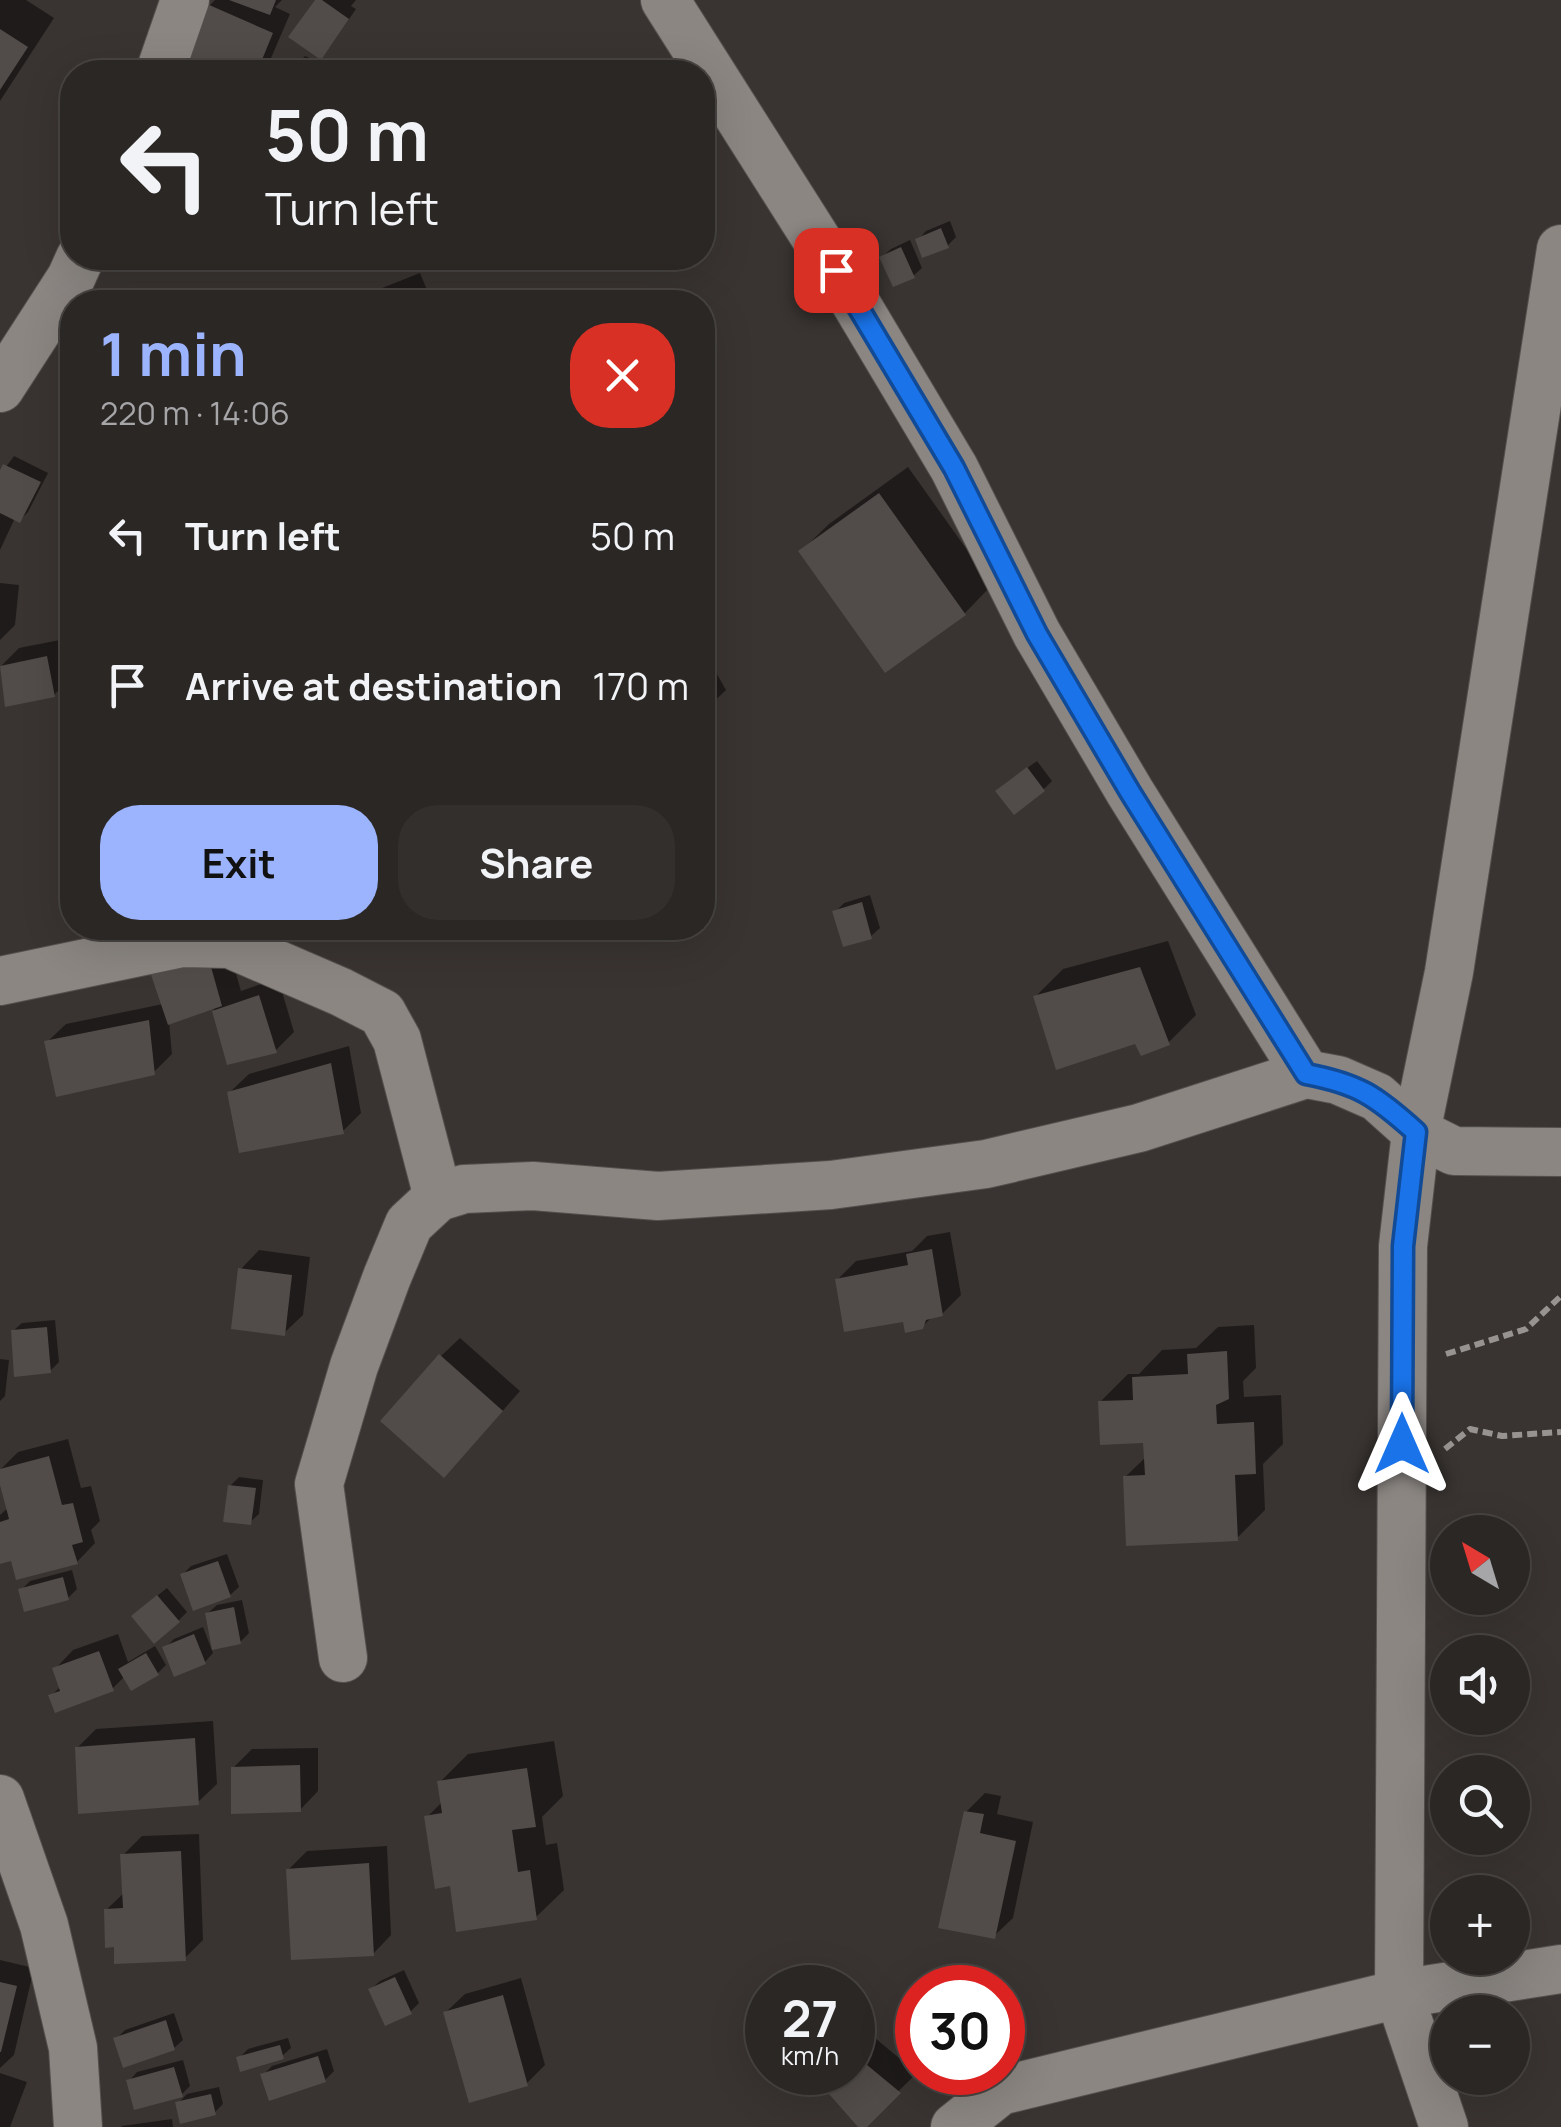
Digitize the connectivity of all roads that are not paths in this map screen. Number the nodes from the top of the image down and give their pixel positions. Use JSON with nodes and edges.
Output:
{"nodes":[{"id":1,"x":185,"y":0,"type":"edge"},
{"id":2,"x":665,"y":0,"type":"edge"},
{"id":3,"x":164,"y":60,"type":"edge"},
{"id":4,"x":702,"y":60,"type":"edge"},
{"id":5,"x":715,"y":80,"type":"edge"},
{"id":6,"x":1561,"y":249,"type":"edge"},
{"id":7,"x":60,"y":290,"type":"edge"},
{"id":8,"x":0,"y":388,"type":"edge"},
{"id":9,"x":0,"y":981,"type":"edge"},
{"id":10,"x":1306,"y":1074,"type":"junction"},
{"id":11,"x":1416,"y":1132,"type":"junction"},
{"id":12,"x":1561,"y":1152,"type":"edge"},
{"id":13,"x":438,"y":1196,"type":"junction"},
{"id":14,"x":342,"y":1658,"type":"dead end"},
{"id":15,"x":0,"y":1800,"type":"edge"},
{"id":16,"x":1561,"y":1969,"type":"edge"},
{"id":17,"x":1399,"y":1994,"type":"junction"},
{"id":18,"x":78,"y":2127,"type":"edge"},
{"id":19,"x":955,"y":2127,"type":"edge"},
{"id":20,"x":1444,"y":2127,"type":"edge"}],
"edges":[{"from":1,"to":3,"type":"street"},
{"from":2,"to":4,"type":"street"},
{"from":5,"to":10,"type":"street"},
{"from":6,"to":11,"type":"street"},
{"from":7,"to":8,"type":"street"},
{"from":9,"to":13,"type":"street"},
{"from":10,"to":11,"type":"street"},
{"from":10,"to":13,"type":"street"},
{"from":11,"to":12,"type":"street"},
{"from":11,"to":17,"type":"street"},
{"from":13,"to":14,"type":"street"},
{"from":15,"to":18,"type":"street"},
{"from":16,"to":17,"type":"street"},
{"from":17,"to":19,"type":"street"},
{"from":17,"to":20,"type":"street"}]}
